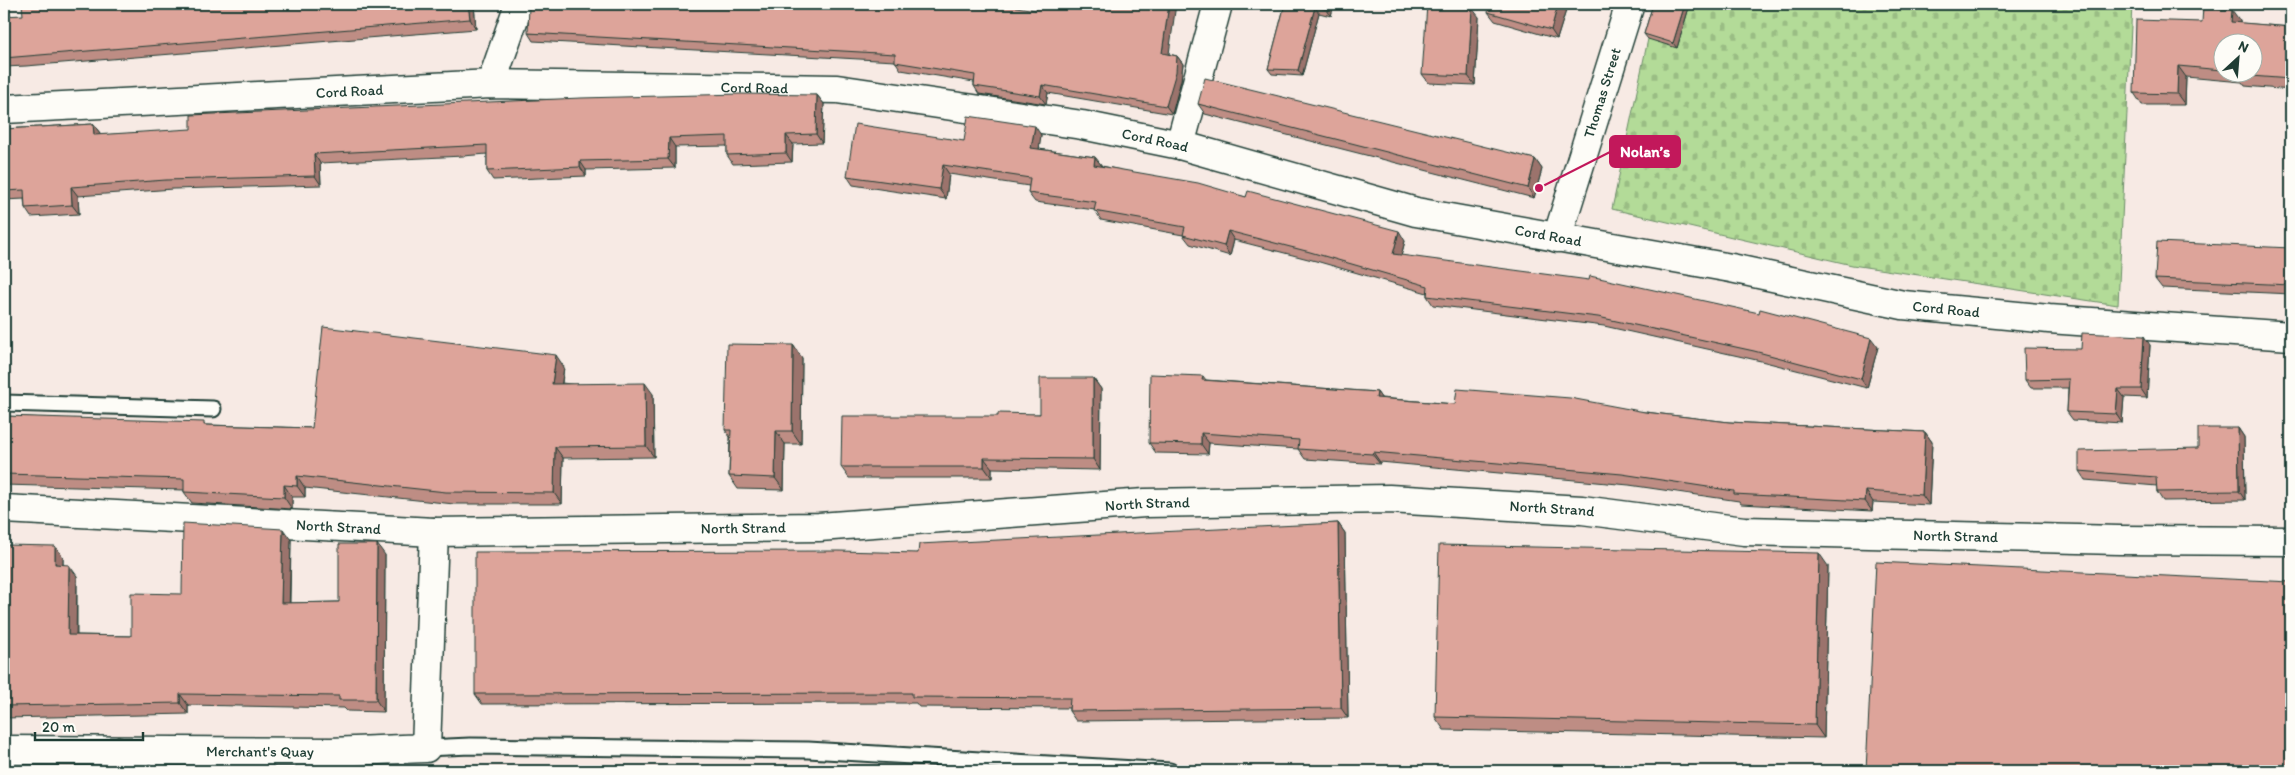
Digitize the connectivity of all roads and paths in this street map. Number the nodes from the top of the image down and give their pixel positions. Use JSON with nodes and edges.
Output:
{"nodes":[{"id":1,"x":519,"y":4,"type":"edge"},
{"id":2,"x":1218,"y":4,"type":"edge"},
{"id":3,"x":1630,"y":4,"type":"edge"},
{"id":4,"x":491,"y":84,"type":"junction"},
{"id":5,"x":4,"y":109,"type":"edge"},
{"id":6,"x":1180,"y":145,"type":"junction"},
{"id":7,"x":1557,"y":238,"type":"junction"},
{"id":8,"x":2291,"y":336,"type":"edge"},
{"id":9,"x":4,"y":403,"type":"edge"},
{"id":10,"x":212,"y":409,"type":"dead end"},
{"id":11,"x":4,"y":509,"type":"edge"},
{"id":12,"x":434,"y":532,"type":"junction"},
{"id":13,"x":2291,"y":541,"type":"edge"},
{"id":14,"x":426,"y":748,"type":"junction"},
{"id":15,"x":4,"y":750,"type":"edge"},
{"id":16,"x":1170,"y":771,"type":"edge"}],
"edges":[{"from":1,"to":4,"type":"street"},
{"from":2,"to":6,"type":"street"},
{"from":3,"to":7,"type":"street","name":"Thomas Street"},
{"from":4,"to":5,"type":"street","name":"Cord Road"},
{"from":4,"to":6,"type":"street","name":"Cord Road"},
{"from":6,"to":7,"type":"street","name":"Cord Road"},
{"from":7,"to":8,"type":"street","name":"Cord Road"},
{"from":9,"to":10,"type":"lane"},
{"from":11,"to":12,"type":"street","name":"North Strand"},
{"from":12,"to":13,"type":"street","name":"North Strand"},
{"from":12,"to":14,"type":"street"},
{"from":14,"to":15,"type":"street","name":"Merchant's Quay"},
{"from":14,"to":16,"type":"lane"}]}
